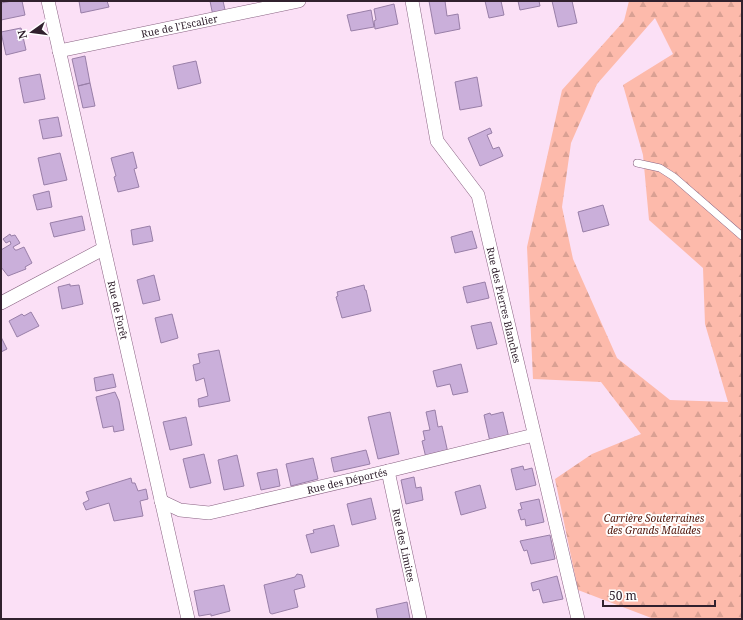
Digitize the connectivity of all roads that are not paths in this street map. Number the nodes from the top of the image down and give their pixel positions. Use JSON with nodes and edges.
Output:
{"nodes":[{"id":1,"x":48,"y":1,"type":"edge"},
{"id":2,"x":299,"y":1,"type":"edge"},
{"id":3,"x":412,"y":1,"type":"edge"},
{"id":4,"x":59,"y":51,"type":"junction"},
{"id":5,"x":637,"y":163,"type":"dead end"},
{"id":6,"x":742,"y":236,"type":"edge"},
{"id":7,"x":103,"y":249,"type":"junction"},
{"id":8,"x":1,"y":303,"type":"edge"},
{"id":9,"x":534,"y":435,"type":"junction"},
{"id":10,"x":388,"y":471,"type":"junction"},
{"id":11,"x":161,"y":501,"type":"junction"},
{"id":12,"x":188,"y":619,"type":"edge"},
{"id":13,"x":420,"y":619,"type":"edge"},
{"id":14,"x":578,"y":619,"type":"edge"}],
"edges":[{"from":1,"to":4,"type":"street","name":"Rue de Forêt"},
{"from":2,"to":4,"type":"street","name":"Rue de l'Escalier"},
{"from":3,"to":9,"type":"street","name":"Rue des Pierres Blanches"},
{"from":4,"to":7,"type":"street","name":"Rue de Forêt"},
{"from":5,"to":6,"type":"lane"},
{"from":7,"to":8,"type":"street"},
{"from":7,"to":11,"type":"street","name":"Rue de Forêt"},
{"from":9,"to":10,"type":"street","name":"Rue des Déportés"},
{"from":9,"to":14,"type":"street","name":"Rue des Pierres Blanches"},
{"from":10,"to":11,"type":"street","name":"Rue des Déportés"},
{"from":10,"to":13,"type":"street","name":"Rue des Limites"},
{"from":11,"to":12,"type":"street","name":"Rue de Forêt"}]}
